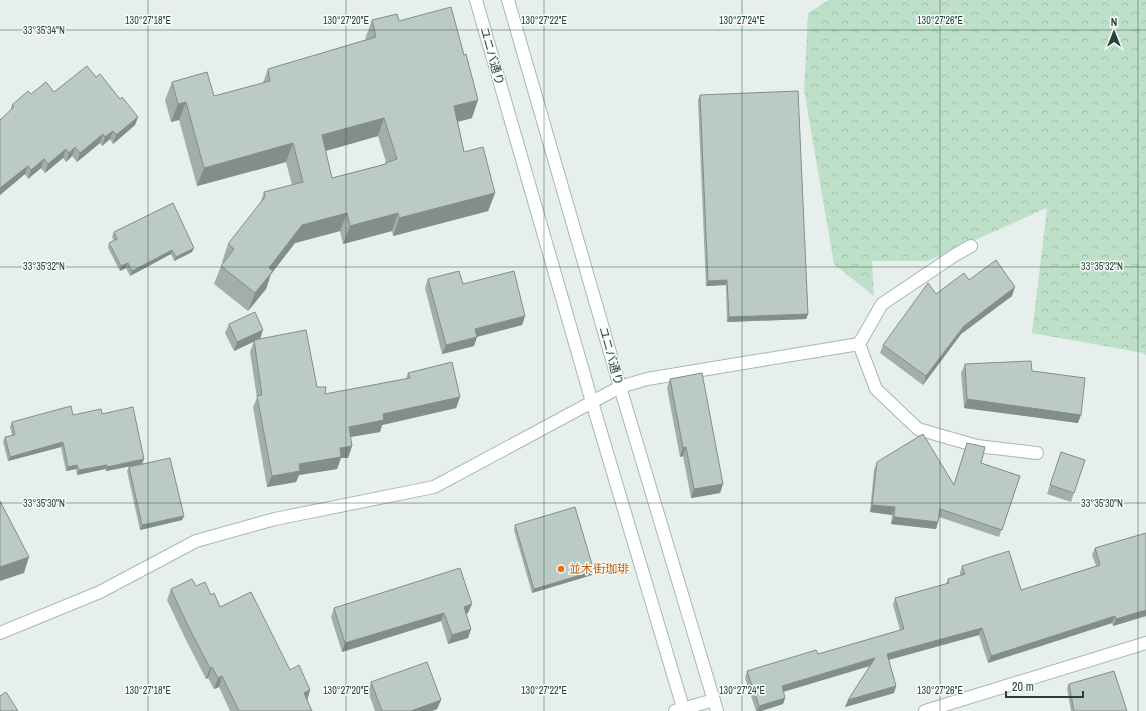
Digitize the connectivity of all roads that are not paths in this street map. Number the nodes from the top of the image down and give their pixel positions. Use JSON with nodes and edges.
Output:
{"nodes":[{"id":1,"x":476,"y":0,"type":"edge"},
{"id":2,"x":508,"y":0,"type":"edge"},
{"id":3,"x":971,"y":246,"type":"dead end"},
{"id":4,"x":859,"y":344,"type":"junction"},
{"id":5,"x":620,"y":387,"type":"junction"},
{"id":6,"x":592,"y":402,"type":"junction"},
{"id":7,"x":1037,"y":453,"type":"dead end"},
{"id":8,"x":0,"y":633,"type":"edge"},
{"id":9,"x":1146,"y":643,"type":"edge"},
{"id":10,"x":716,"y":706,"type":"edge"},
{"id":11,"x":681,"y":710,"type":"edge"},
{"id":12,"x":925,"y":711,"type":"edge"}],
"edges":[{"from":1,"to":6,"type":"street","name":"ユニバ通り"},
{"from":2,"to":5,"type":"street","name":"ユニバ通り"},
{"from":3,"to":4,"type":"street"},
{"from":4,"to":5,"type":"street"},
{"from":4,"to":7,"type":"street"},
{"from":5,"to":6,"type":"street"},
{"from":5,"to":10,"type":"street","name":"ユニバ通り"},
{"from":6,"to":8,"type":"street"},
{"from":6,"to":11,"type":"street","name":"ユニバ通り"},
{"from":9,"to":12,"type":"street"},
{"from":10,"to":11,"type":"street"}]}
